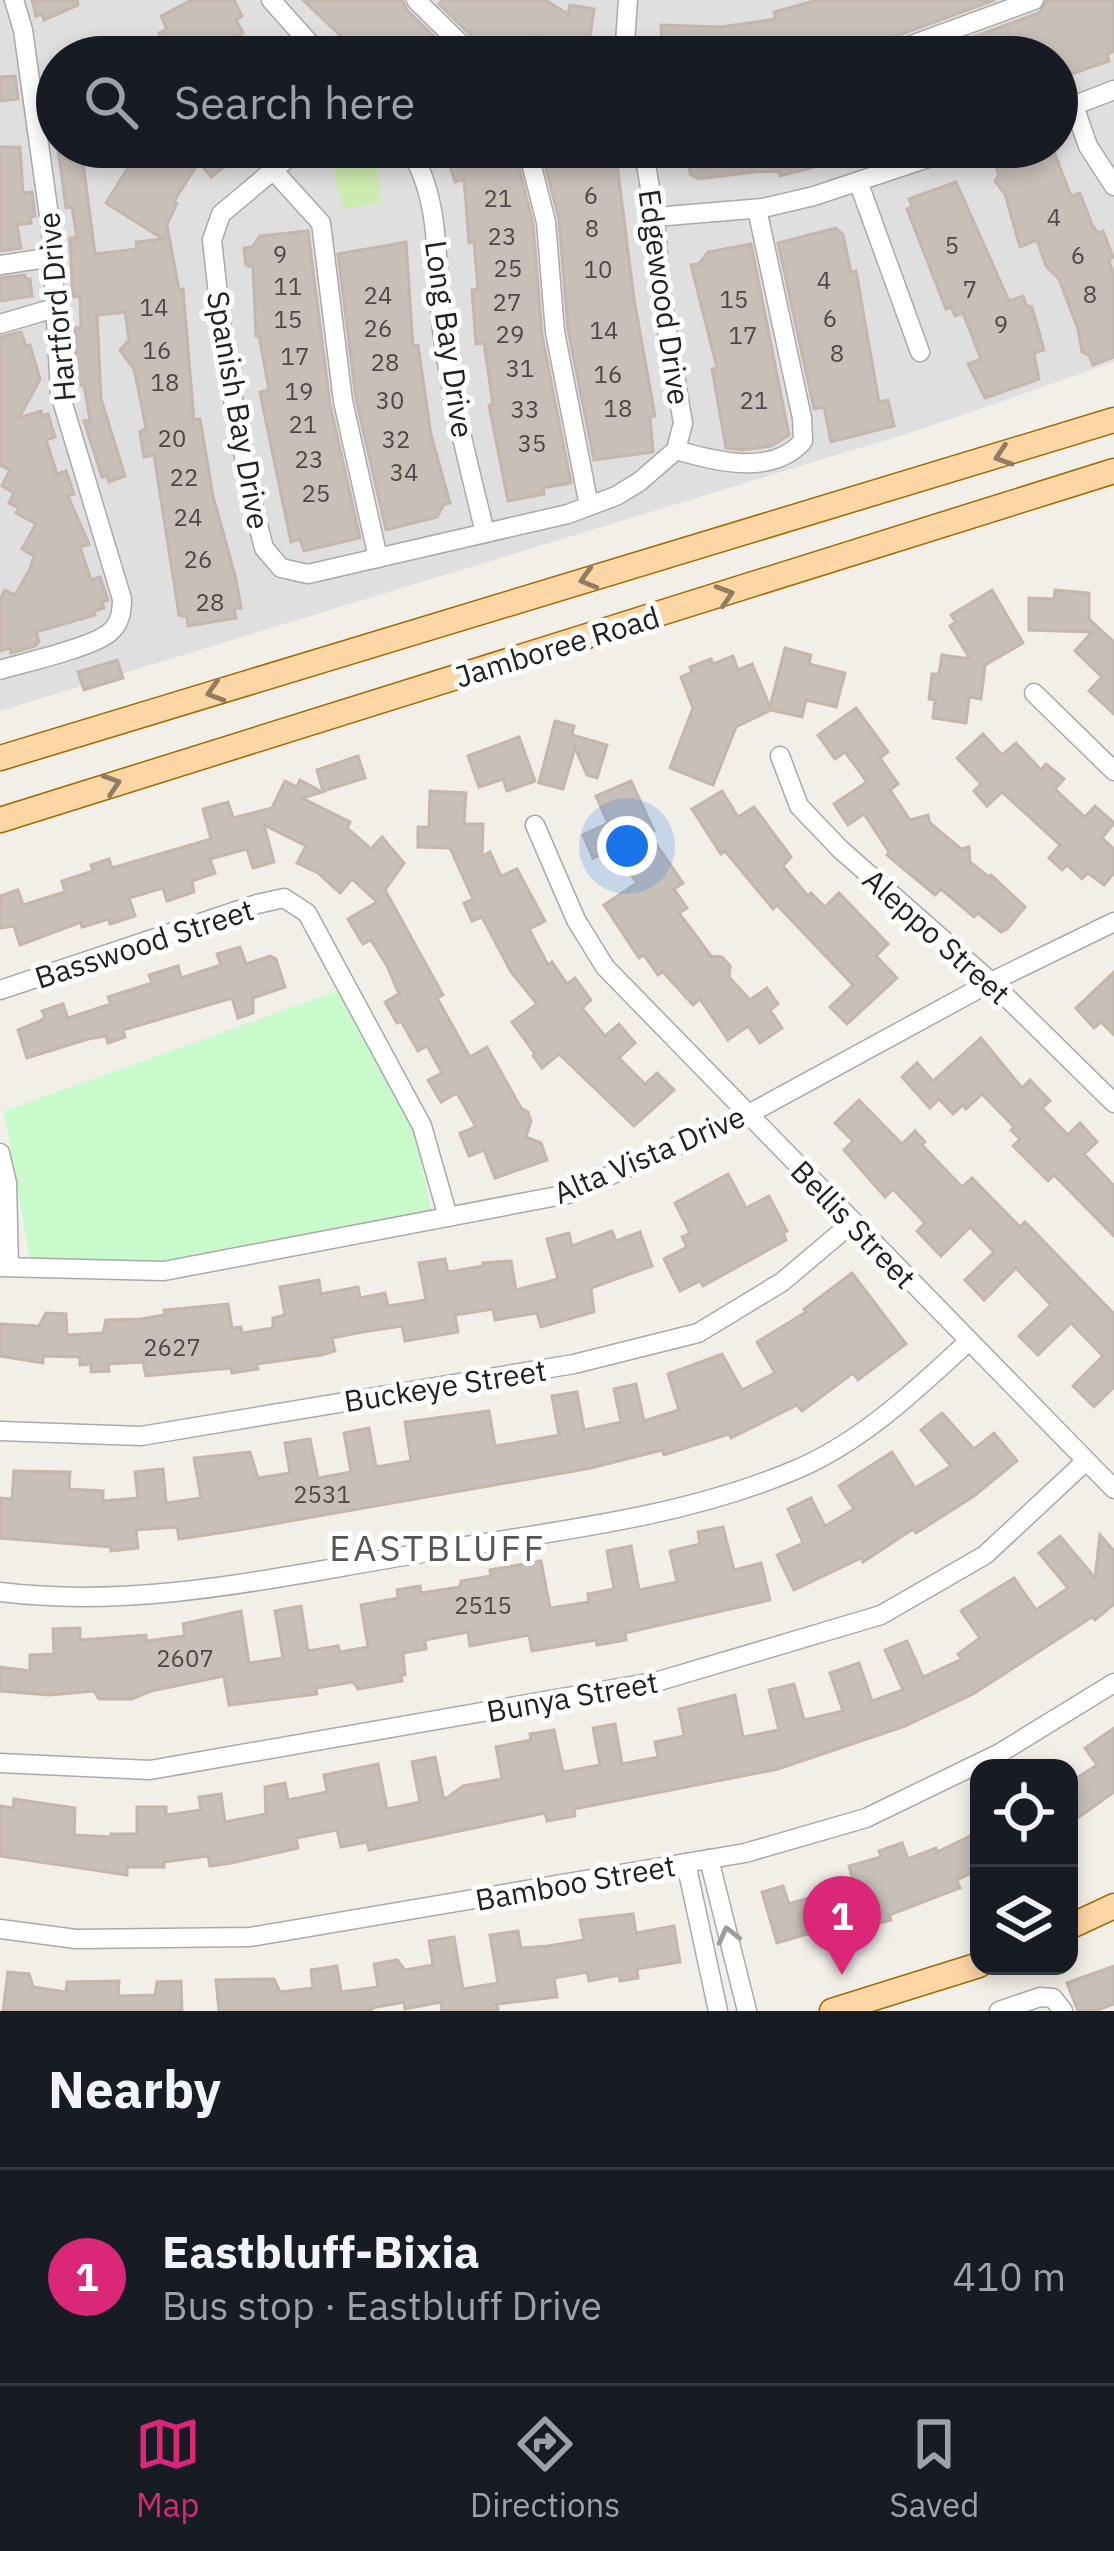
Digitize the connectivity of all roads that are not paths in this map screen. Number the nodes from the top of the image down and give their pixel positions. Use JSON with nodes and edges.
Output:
{"nodes":[{"id":1,"x":14,"y":0,"type":"edge"},
{"id":2,"x":271,"y":0,"type":"edge"},
{"id":3,"x":416,"y":0,"type":"edge"},
{"id":4,"x":628,"y":0,"type":"edge"},
{"id":5,"x":1034,"y":0,"type":"edge"},
{"id":6,"x":303,"y":36,"type":"edge"},
{"id":7,"x":453,"y":36,"type":"edge"},
{"id":8,"x":625,"y":36,"type":"edge"},
{"id":9,"x":936,"y":36,"type":"edge"},
{"id":10,"x":1114,"y":90,"type":"edge"},
{"id":11,"x":1078,"y":104,"type":"edge"},
{"id":12,"x":36,"y":128,"type":"edge"},
{"id":13,"x":1078,"y":130,"type":"edge"},
{"id":14,"x":41,"y":168,"type":"edge"},
{"id":15,"x":275,"y":168,"type":"edge"},
{"id":16,"x":418,"y":168,"type":"edge"},
{"id":17,"x":532,"y":168,"type":"edge"},
{"id":18,"x":647,"y":168,"type":"edge"},
{"id":19,"x":904,"y":168,"type":"edge"},
{"id":20,"x":273,"y":170,"type":"junction"},
{"id":21,"x":860,"y":184,"type":"junction"},
{"id":22,"x":1114,"y":186,"type":"edge"},
{"id":23,"x":757,"y":209,"type":"junction"},
{"id":24,"x":655,"y":217,"type":"junction"},
{"id":25,"x":53,"y":257,"type":"junction"},
{"id":26,"x":0,"y":265,"type":"edge"},
{"id":27,"x":58,"y":307,"type":"junction"},
{"id":28,"x":0,"y":324,"type":"edge"},
{"id":29,"x":920,"y":352,"type":"dead end"},
{"id":30,"x":1114,"y":420,"type":"edge"},
{"id":31,"x":676,"y":450,"type":"junction"},
{"id":32,"x":1114,"y":471,"type":"edge"},
{"id":33,"x":589,"y":506,"type":"junction"},
{"id":34,"x":485,"y":533,"type":"junction"},
{"id":35,"x":378,"y":558,"type":"junction"},
{"id":36,"x":0,"y":670,"type":"edge"},
{"id":37,"x":1034,"y":693,"type":"dead end"},
{"id":38,"x":780,"y":756,"type":"dead end"},
{"id":39,"x":0,"y":758,"type":"edge"},
{"id":40,"x":1114,"y":771,"type":"edge"},
{"id":41,"x":0,"y":820,"type":"edge"},
{"id":42,"x":536,"y":825,"type":"dead end"},
{"id":43,"x":1114,"y":922,"type":"edge"},
{"id":44,"x":991,"y":982,"type":"junction"},
{"id":45,"x":0,"y":990,"type":"edge"},
{"id":46,"x":1114,"y":1103,"type":"edge"},
{"id":47,"x":747,"y":1115,"type":"junction"},
{"id":48,"x":0,"y":1153,"type":"edge"},
{"id":49,"x":448,"y":1217,"type":"junction"},
{"id":50,"x":852,"y":1223,"type":"junction"},
{"id":51,"x":4,"y":1267,"type":"edge"},
{"id":52,"x":969,"y":1341,"type":"junction"},
{"id":53,"x":0,"y":1432,"type":"edge"},
{"id":54,"x":1086,"y":1461,"type":"junction"},
{"id":55,"x":1114,"y":1489,"type":"edge"},
{"id":56,"x":0,"y":1592,"type":"edge"},
{"id":57,"x":1114,"y":1683,"type":"edge"},
{"id":58,"x":0,"y":1763,"type":"edge"},
{"id":59,"x":709,"y":1859,"type":"junction"},
{"id":60,"x":686,"y":1863,"type":"junction"},
{"id":61,"x":1114,"y":1906,"type":"edge"},
{"id":62,"x":1078,"y":1923,"type":"edge"},
{"id":63,"x":0,"y":1929,"type":"edge"},
{"id":64,"x":970,"y":1968,"type":"edge"},
{"id":65,"x":718,"y":2011,"type":"edge"},
{"id":66,"x":747,"y":2011,"type":"edge"},
{"id":67,"x":832,"y":2011,"type":"edge"},
{"id":68,"x":999,"y":2011,"type":"edge"},
{"id":69,"x":1063,"y":2011,"type":"edge"}],
"edges":[{"from":1,"to":12,"type":"street","name":"Hartford Drive"},
{"from":2,"to":6,"type":"street"},
{"from":3,"to":7,"type":"street"},
{"from":4,"to":8,"type":"street"},
{"from":5,"to":9,"type":"street"},
{"from":10,"to":11,"type":"street"},
{"from":13,"to":22,"type":"street"},
{"from":14,"to":25,"type":"street","name":"Hartford Drive"},
{"from":15,"to":20,"type":"street","name":"Spanish Bay Drive"},
{"from":16,"to":34,"type":"street","name":"Long Bay Drive"},
{"from":17,"to":33,"type":"street"},
{"from":18,"to":24,"type":"street","name":"Edgewood Drive"},
{"from":19,"to":21,"type":"street"},
{"from":20,"to":35,"type":"street"},
{"from":20,"to":35,"type":"street","name":"Spanish Bay Drive"},
{"from":21,"to":23,"type":"street"},
{"from":21,"to":29,"type":"street"},
{"from":23,"to":24,"type":"street"},
{"from":23,"to":31,"type":"street"},
{"from":24,"to":31,"type":"street","name":"Edgewood Drive"},
{"from":25,"to":26,"type":"street"},
{"from":25,"to":27,"type":"street","name":"Hartford Drive"},
{"from":27,"to":28,"type":"street"},
{"from":27,"to":36,"type":"street","name":"Hartford Drive"},
{"from":30,"to":39,"type":"main road","name":"Jamboree Road","one_way":true},
{"from":31,"to":33,"type":"street","name":"Edgewood Drive"},
{"from":41,"to":32,"type":"main road","name":"Jamboree Road","one_way":true},
{"from":33,"to":34,"type":"street","name":"Edgewood Drive"},
{"from":34,"to":35,"type":"street","name":"Spanish Bay Drive"},
{"from":37,"to":40,"type":"street"},
{"from":38,"to":44,"type":"street","name":"Aleppo Street"},
{"from":42,"to":47,"type":"street","name":"Bellis Street"},
{"from":43,"to":44,"type":"street","name":"Alta Vista Drive"},
{"from":44,"to":46,"type":"street","name":"Aleppo Street"},
{"from":44,"to":47,"type":"street","name":"Alta Vista Drive"},
{"from":45,"to":49,"type":"street","name":"Basswood Street"},
{"from":47,"to":49,"type":"street","name":"Alta Vista Drive"},
{"from":47,"to":50,"type":"street","name":"Bellis Street"},
{"from":48,"to":51,"type":"street"},
{"from":49,"to":51,"type":"street","name":"Alta Vista Drive"},
{"from":50,"to":52,"type":"street","name":"Bellis Street"},
{"from":50,"to":53,"type":"street","name":"Buckeye Street"},
{"from":52,"to":54,"type":"street","name":"Bellis Street"},
{"from":52,"to":56,"type":"street"},
{"from":54,"to":55,"type":"street","name":"Bellis Street"},
{"from":54,"to":58,"type":"street","name":"Bunya Street"},
{"from":57,"to":59,"type":"street","name":"Bamboo Street"},
{"from":59,"to":60,"type":"street","name":"Bamboo Street"},
{"from":66,"to":59,"type":"street","one_way":true},
{"from":60,"to":63,"type":"street","name":"Bamboo Street"},
{"from":60,"to":65,"type":"street"},
{"from":61,"to":62,"type":"main road"},
{"from":64,"to":67,"type":"main road"},
{"from":68,"to":69,"type":"street"}]}
